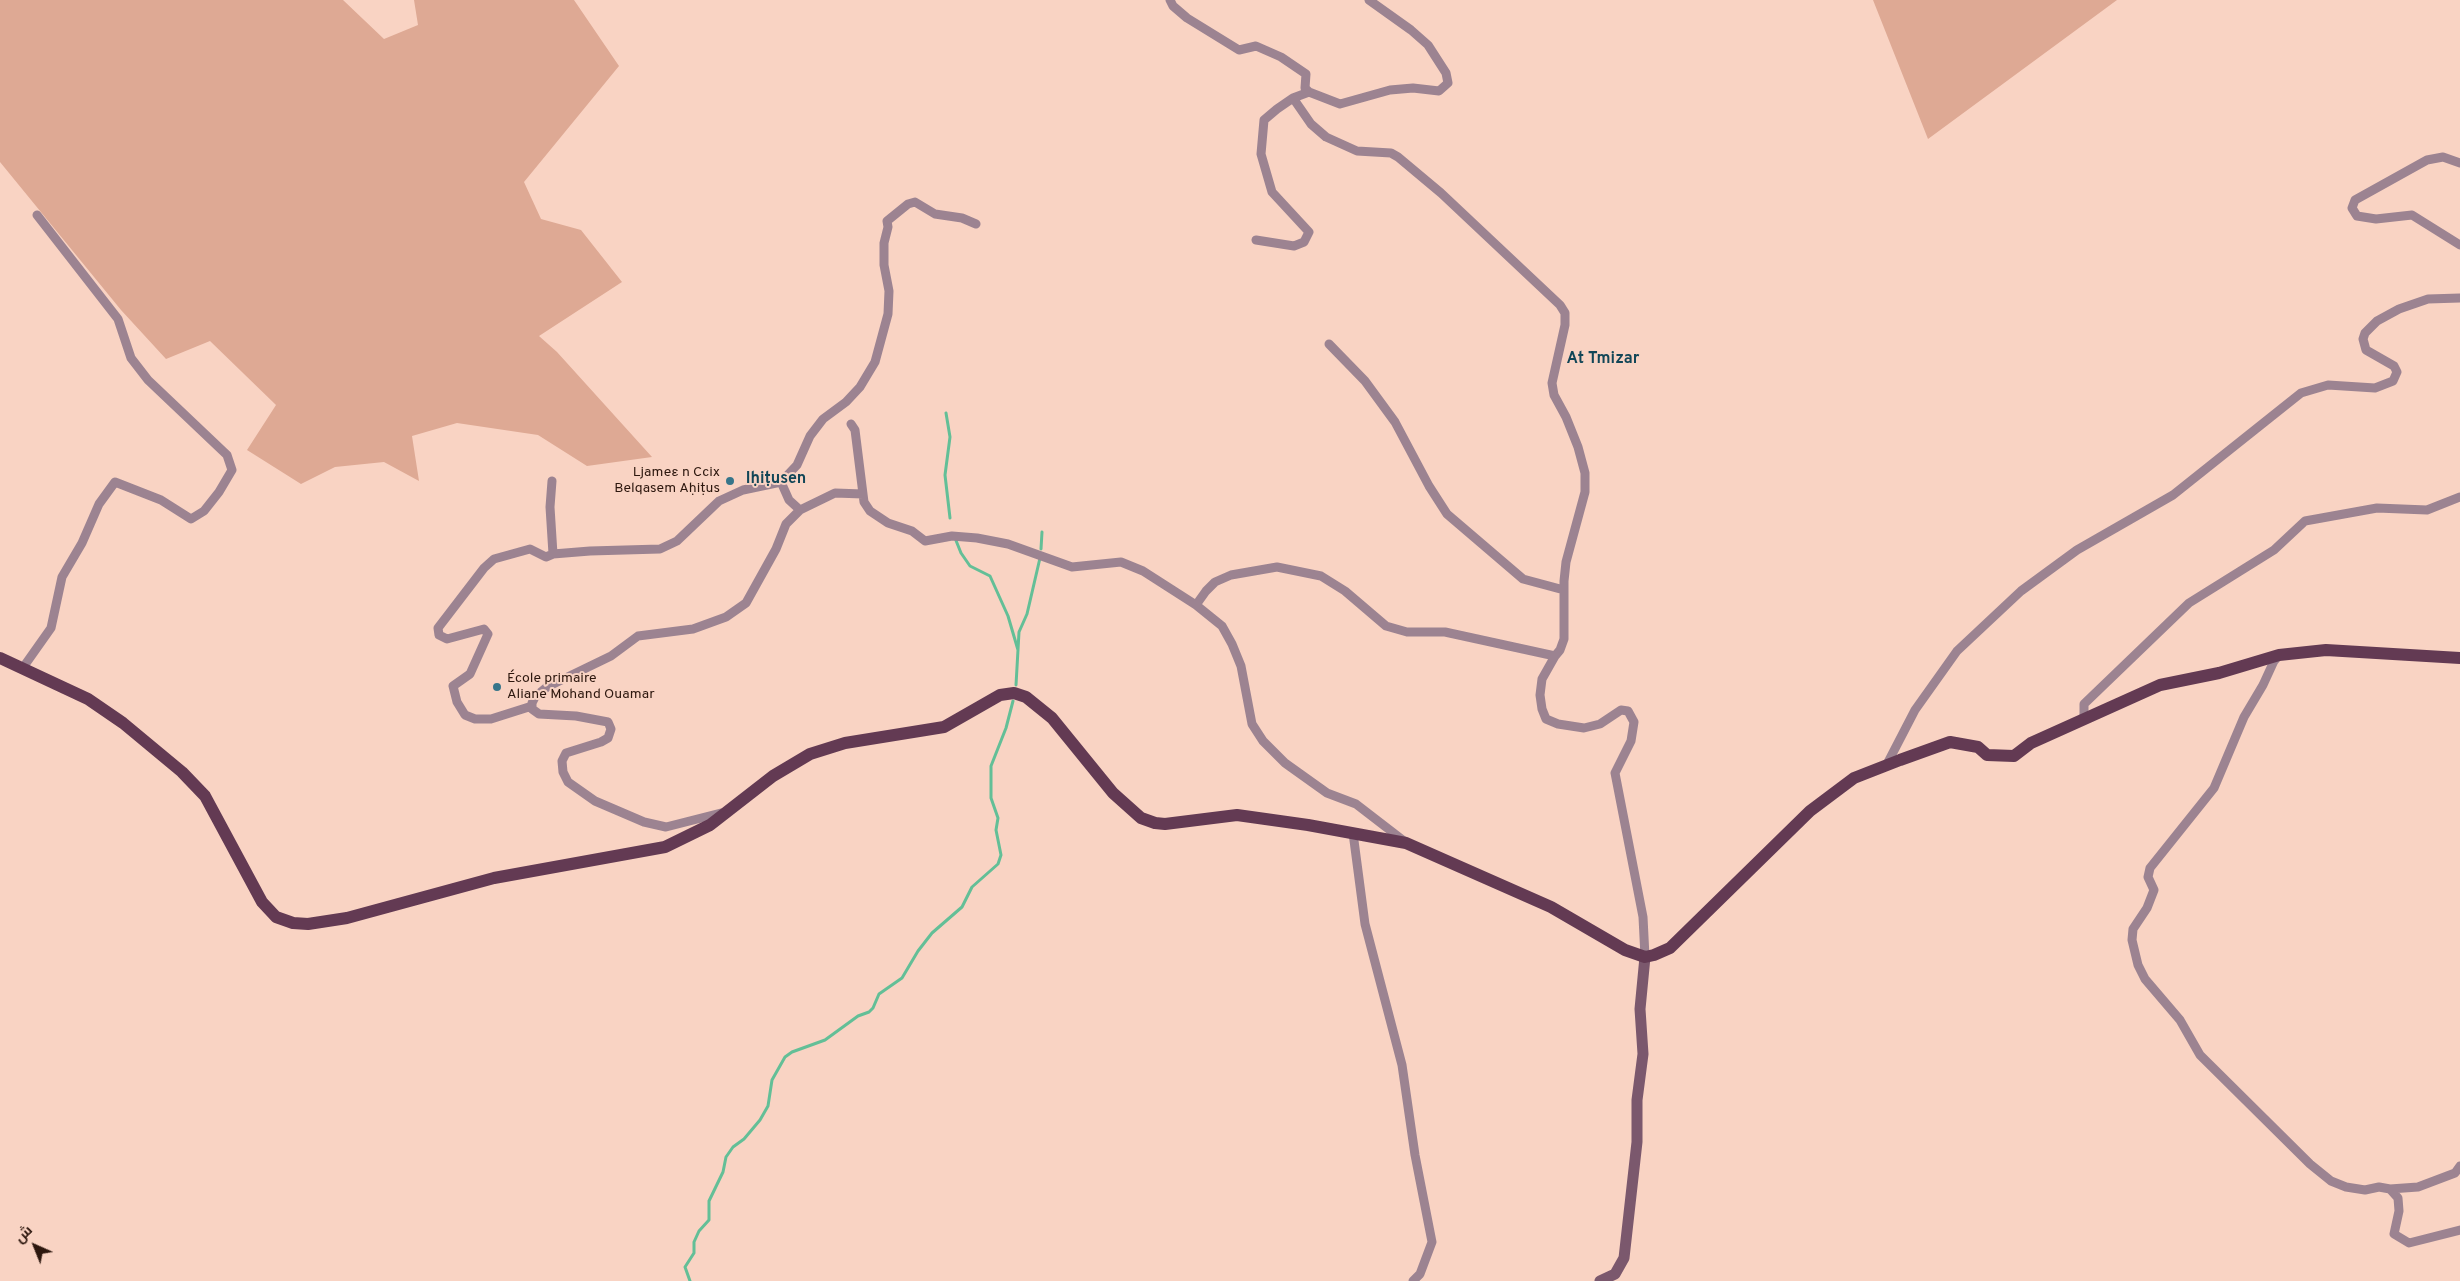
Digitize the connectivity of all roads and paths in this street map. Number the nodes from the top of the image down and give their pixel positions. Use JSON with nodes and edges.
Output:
{"nodes":[{"id":1,"x":1170,"y":0,"type":"edge"},
{"id":2,"x":1369,"y":0,"type":"edge"},
{"id":3,"x":1309,"y":92,"type":"junction"},
{"id":4,"x":1293,"y":98,"type":"junction"},
{"id":5,"x":2460,"y":163,"type":"edge"},
{"id":6,"x":37,"y":215,"type":"dead end"},
{"id":7,"x":976,"y":224,"type":"dead end"},
{"id":8,"x":1256,"y":240,"type":"dead end"},
{"id":9,"x":2460,"y":245,"type":"edge"},
{"id":10,"x":2460,"y":298,"type":"edge"},
{"id":11,"x":1329,"y":344,"type":"dead end"},
{"id":12,"x":851,"y":424,"type":"dead end"},
{"id":13,"x":552,"y":481,"type":"dead end"},
{"id":14,"x":781,"y":482,"type":"junction"},
{"id":15,"x":863,"y":494,"type":"junction"},
{"id":16,"x":2460,"y":497,"type":"edge"},
{"id":17,"x":800,"y":510,"type":"junction"},
{"id":18,"x":553,"y":554,"type":"junction"},
{"id":19,"x":1564,"y":590,"type":"junction"},
{"id":20,"x":1196,"y":605,"type":"junction"},
{"id":21,"x":2279,"y":655,"type":"junction"},
{"id":22,"x":1554,"y":656,"type":"junction"},
{"id":23,"x":0,"y":658,"type":"edge"},
{"id":24,"x":2460,"y":658,"type":"edge"},
{"id":25,"x":22,"y":669,"type":"junction"},
{"id":26,"x":532,"y":706,"type":"junction"},
{"id":27,"x":2084,"y":717,"type":"junction"},
{"id":28,"x":1886,"y":766,"type":"junction"},
{"id":29,"x":733,"y":809,"type":"junction"},
{"id":30,"x":1353,"y":833,"type":"junction"},
{"id":31,"x":1406,"y":843,"type":"junction"},
{"id":32,"x":1645,"y":957,"type":"junction"},
{"id":33,"x":2460,"y":1166,"type":"edge"},
{"id":34,"x":2390,"y":1189,"type":"junction"},
{"id":35,"x":2460,"y":1230,"type":"edge"},
{"id":36,"x":1412,"y":1281,"type":"edge"},
{"id":37,"x":1600,"y":1281,"type":"edge"}],
"edges":[{"from":1,"to":3,"type":"street"},
{"from":2,"to":3,"type":"street"},
{"from":3,"to":4,"type":"street"},
{"from":4,"to":8,"type":"street"},
{"from":4,"to":19,"type":"street"},
{"from":5,"to":9,"type":"street"},
{"from":6,"to":25,"type":"street"},
{"from":7,"to":14,"type":"street"},
{"from":10,"to":28,"type":"street"},
{"from":11,"to":19,"type":"street"},
{"from":12,"to":15,"type":"street"},
{"from":13,"to":18,"type":"street"},
{"from":14,"to":17,"type":"street"},
{"from":14,"to":18,"type":"street"},
{"from":15,"to":17,"type":"street"},
{"from":15,"to":20,"type":"street"},
{"from":16,"to":27,"type":"street"},
{"from":17,"to":26,"type":"street"},
{"from":18,"to":26,"type":"street"},
{"from":19,"to":22,"type":"street"},
{"from":20,"to":22,"type":"street"},
{"from":20,"to":31,"type":"street"},
{"from":21,"to":24,"type":"main road"},
{"from":21,"to":27,"type":"main road"},
{"from":21,"to":34,"type":"street"},
{"from":22,"to":32,"type":"street"},
{"from":23,"to":25,"type":"main road"},
{"from":25,"to":29,"type":"main road"},
{"from":26,"to":29,"type":"street"},
{"from":27,"to":28,"type":"main road"},
{"from":28,"to":32,"type":"main road"},
{"from":29,"to":30,"type":"main road"},
{"from":30,"to":31,"type":"main road"},
{"from":30,"to":36,"type":"street"},
{"from":31,"to":32,"type":"main road"},
{"from":32,"to":37,"type":"street"},
{"from":33,"to":34,"type":"street"},
{"from":34,"to":35,"type":"street"}]}
